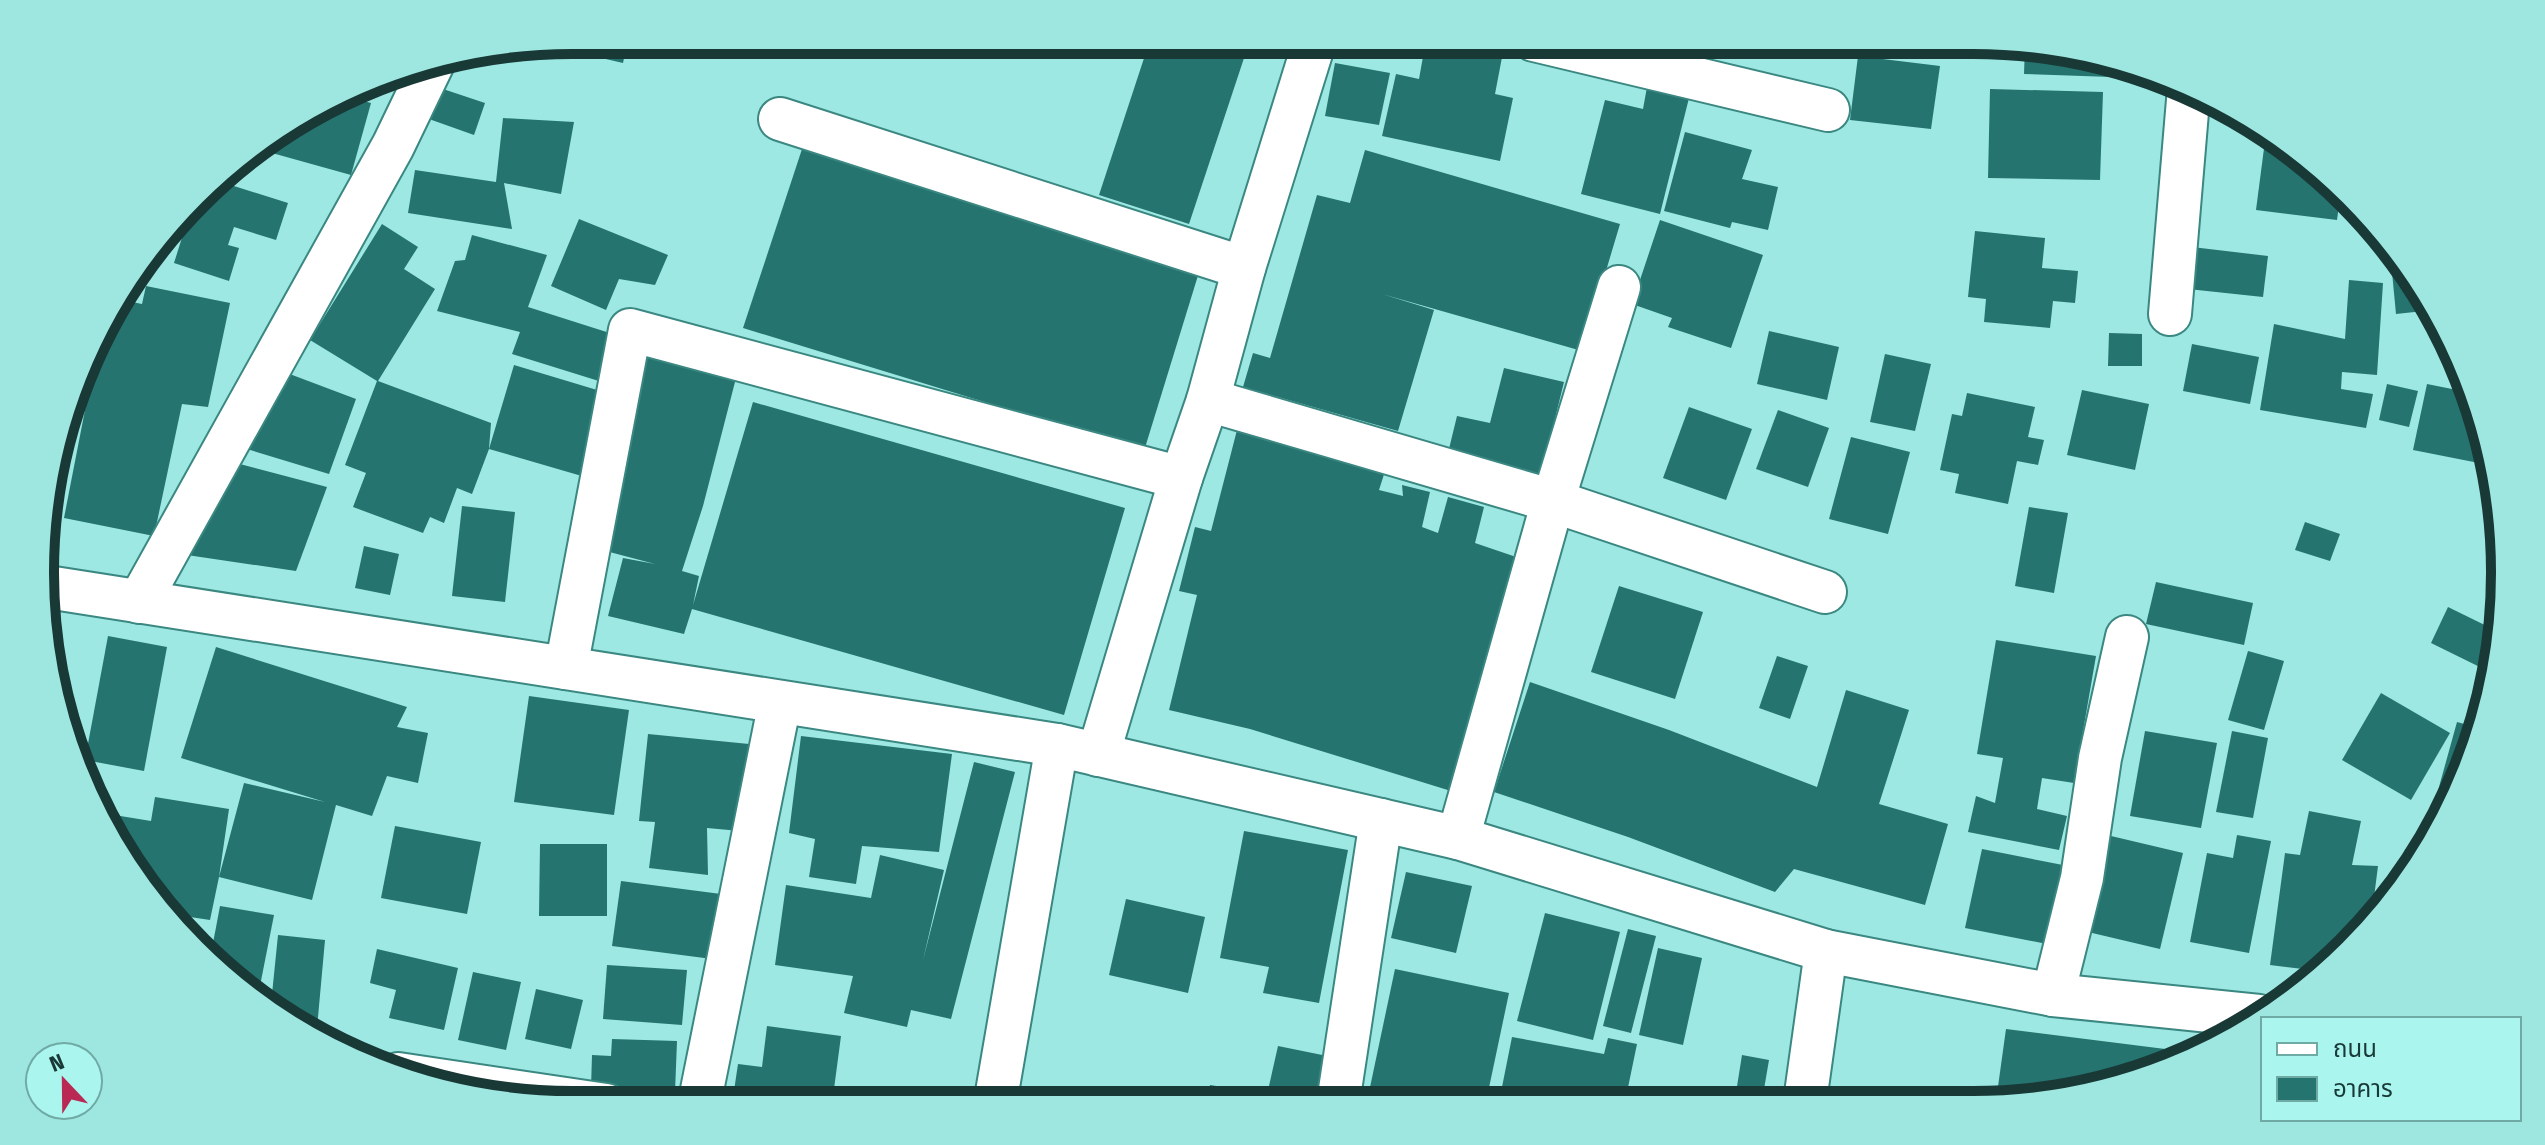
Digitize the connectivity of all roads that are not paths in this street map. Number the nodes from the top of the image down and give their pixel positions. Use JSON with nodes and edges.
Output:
{"nodes":[{"id":1,"x":1311,"y":54,"type":"edge"},
{"id":2,"x":1593,"y":54,"type":"edge"},
{"id":3,"x":427,"y":75,"type":"edge"},
{"id":4,"x":2188,"y":101,"type":"edge"},
{"id":5,"x":1828,"y":110,"type":"dead end"},
{"id":6,"x":780,"y":119,"type":"dead end"},
{"id":7,"x":1244,"y":268,"type":"junction"},
{"id":8,"x":1619,"y":287,"type":"dead end"},
{"id":9,"x":2170,"y":314,"type":"dead end"},
{"id":10,"x":1208,"y":400,"type":"junction"},
{"id":11,"x":1181,"y":478,"type":"junction"},
{"id":12,"x":1553,"y":501,"type":"junction"},
{"id":13,"x":54,"y":588,"type":"edge"},
{"id":14,"x":1825,"y":592,"type":"dead end"},
{"id":15,"x":139,"y":602,"type":"junction"},
{"id":16,"x":2127,"y":637,"type":"dead end"},
{"id":17,"x":566,"y":668,"type":"junction"},
{"id":18,"x":780,"y":702,"type":"junction"},
{"id":19,"x":1057,"y":745,"type":"junction"},
{"id":20,"x":1098,"y":755,"type":"junction"},
{"id":21,"x":1381,"y":820,"type":"junction"},
{"id":22,"x":1458,"y":838,"type":"junction"},
{"id":23,"x":1826,"y":951,"type":"junction"},
{"id":24,"x":2053,"y":995,"type":"junction"},
{"id":25,"x":2244,"y":1014,"type":"edge"},
{"id":26,"x":702,"y":1091,"type":"edge"},
{"id":27,"x":997,"y":1091,"type":"edge"},
{"id":28,"x":1340,"y":1091,"type":"edge"},
{"id":29,"x":1806,"y":1091,"type":"edge"}],
"edges":[{"from":1,"to":7,"type":"street"},
{"from":2,"to":5,"type":"street"},
{"from":3,"to":15,"type":"street"},
{"from":4,"to":9,"type":"street"},
{"from":6,"to":7,"type":"street"},
{"from":7,"to":10,"type":"street"},
{"from":8,"to":12,"type":"street"},
{"from":10,"to":11,"type":"street"},
{"from":10,"to":12,"type":"street"},
{"from":11,"to":17,"type":"street"},
{"from":11,"to":20,"type":"street"},
{"from":12,"to":14,"type":"street"},
{"from":12,"to":22,"type":"street"},
{"from":13,"to":15,"type":"street"},
{"from":15,"to":17,"type":"street"},
{"from":16,"to":24,"type":"street"},
{"from":17,"to":18,"type":"street"},
{"from":18,"to":19,"type":"street"},
{"from":18,"to":26,"type":"street"},
{"from":19,"to":20,"type":"street"},
{"from":19,"to":27,"type":"street"},
{"from":20,"to":21,"type":"street"},
{"from":21,"to":22,"type":"street"},
{"from":21,"to":28,"type":"street"},
{"from":22,"to":23,"type":"street"},
{"from":23,"to":24,"type":"street"},
{"from":23,"to":29,"type":"street"},
{"from":24,"to":25,"type":"street"}]}
